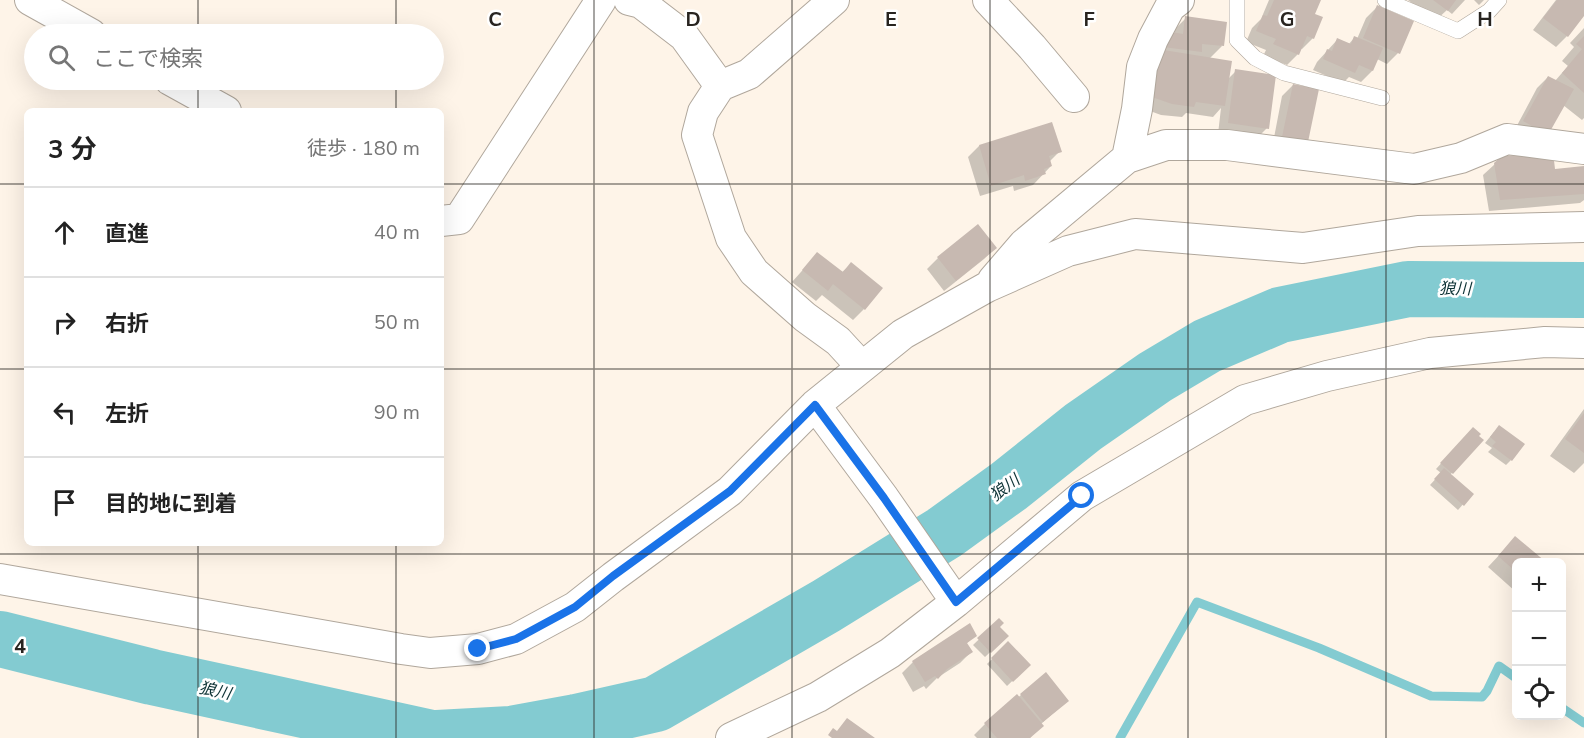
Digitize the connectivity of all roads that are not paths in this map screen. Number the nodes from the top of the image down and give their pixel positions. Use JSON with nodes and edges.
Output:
{"nodes":[{"id":1,"x":30,"y":0,"type":"edge"},
{"id":2,"x":601,"y":0,"type":"edge"},
{"id":3,"x":629,"y":0,"type":"edge"},
{"id":4,"x":834,"y":0,"type":"edge"},
{"id":5,"x":987,"y":0,"type":"edge"},
{"id":6,"x":1179,"y":0,"type":"edge"},
{"id":7,"x":1237,"y":0,"type":"edge"},
{"id":8,"x":1385,"y":0,"type":"edge"},
{"id":9,"x":1499,"y":0,"type":"edge"},
{"id":10,"x":73,"y":24,"type":"edge"},
{"id":11,"x":720,"y":86,"type":"junction"},
{"id":12,"x":188,"y":90,"type":"edge"},
{"id":13,"x":1074,"y":98,"type":"dead end"},
{"id":14,"x":1382,"y":98,"type":"dead end"},
{"id":15,"x":221,"y":108,"type":"edge"},
{"id":16,"x":1584,"y":149,"type":"edge"},
{"id":17,"x":1127,"y":158,"type":"junction"},
{"id":18,"x":444,"y":221,"type":"edge"},
{"id":19,"x":1584,"y":227,"type":"edge"},
{"id":20,"x":987,"y":287,"type":"junction"},
{"id":21,"x":1584,"y":343,"type":"edge"},
{"id":22,"x":862,"y":367,"type":"junction"},
{"id":23,"x":815,"y":405,"type":"junction"},
{"id":24,"x":0,"y":579,"type":"edge"},
{"id":25,"x":956,"y":602,"type":"junction"},
{"id":26,"x":732,"y":738,"type":"edge"}],
"edges":[{"from":1,"to":10,"type":"street"},
{"from":2,"to":18,"type":"street"},
{"from":3,"to":11,"type":"street"},
{"from":4,"to":11,"type":"street"},
{"from":5,"to":13,"type":"street"},
{"from":6,"to":17,"type":"street"},
{"from":7,"to":14,"type":"lane"},
{"from":8,"to":9,"type":"lane"},
{"from":11,"to":22,"type":"street"},
{"from":12,"to":15,"type":"street"},
{"from":16,"to":17,"type":"street"},
{"from":17,"to":20,"type":"street"},
{"from":19,"to":20,"type":"street"},
{"from":20,"to":22,"type":"street"},
{"from":21,"to":25,"type":"street"},
{"from":22,"to":23,"type":"street"},
{"from":23,"to":24,"type":"street"},
{"from":23,"to":25,"type":"street"},
{"from":25,"to":26,"type":"street"}]}
